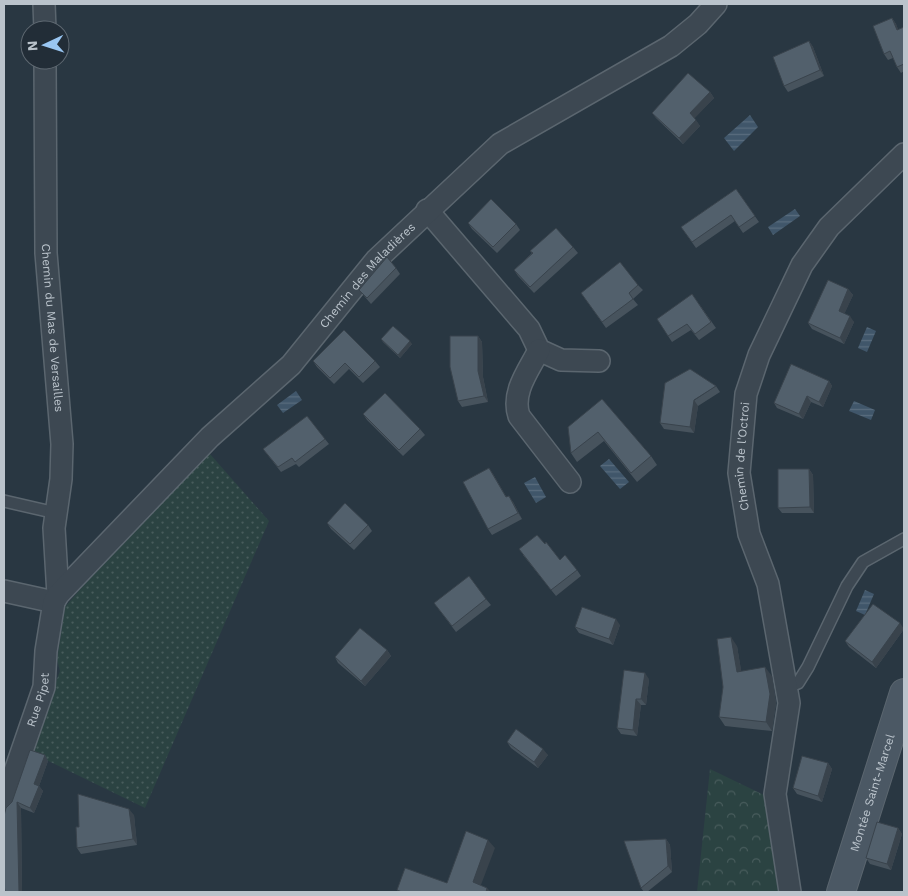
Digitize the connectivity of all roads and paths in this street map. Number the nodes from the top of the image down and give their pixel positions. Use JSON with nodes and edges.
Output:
{"nodes":[{"id":1,"x":44,"y":4,"type":"edge"},
{"id":2,"x":716,"y":4,"type":"edge"},
{"id":3,"x":44,"y":20,"type":"edge"},
{"id":4,"x":45,"y":70,"type":"edge"},
{"id":5,"x":904,"y":154,"type":"edge"},
{"id":6,"x":428,"y":210,"type":"junction"},
{"id":7,"x":540,"y":350,"type":"junction"},
{"id":8,"x":599,"y":361,"type":"dead end"},
{"id":9,"x":570,"y":482,"type":"dead end"},
{"id":10,"x":4,"y":501,"type":"edge"},
{"id":11,"x":56,"y":513,"type":"junction"},
{"id":12,"x":904,"y":539,"type":"edge"},
{"id":13,"x":4,"y":591,"type":"edge"},
{"id":14,"x":56,"y":598,"type":"junction"},
{"id":15,"x":788,"y":687,"type":"junction"},
{"id":16,"x":904,"y":693,"type":"edge"},
{"id":17,"x":4,"y":803,"type":"edge"},
{"id":18,"x":790,"y":892,"type":"edge"},
{"id":19,"x":841,"y":892,"type":"edge"}],
"edges":[{"from":1,"to":3,"type":"street"},
{"from":2,"to":6,"type":"street","name":"Chemin des Maladières"},
{"from":4,"to":11,"type":"street","name":"Chemin du Mas de Versailles"},
{"from":5,"to":15,"type":"street","name":"Chemin de l'Octroi"},
{"from":6,"to":7,"type":"street"},
{"from":6,"to":14,"type":"street","name":"Chemin des Maladières"},
{"from":7,"to":8,"type":"street"},
{"from":7,"to":9,"type":"street"},
{"from":10,"to":11,"type":"lane"},
{"from":11,"to":14,"type":"street","name":"Chemin du Mas de Versailles"},
{"from":12,"to":15,"type":"lane"},
{"from":13,"to":14,"type":"street"},
{"from":14,"to":17,"type":"street","name":"Rue Pipet"},
{"from":15,"to":18,"type":"street","name":"Chemin de l'Octroi"},
{"from":16,"to":19,"type":"main road","name":"Montée Saint-Marcel"}]}
